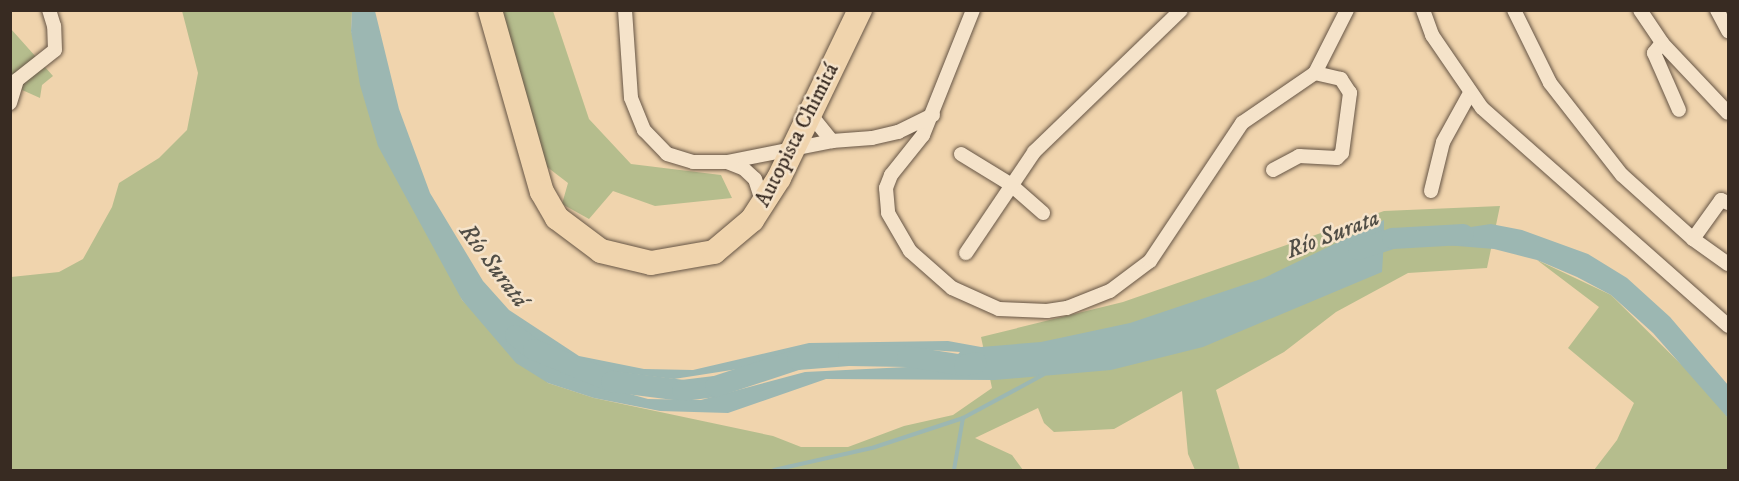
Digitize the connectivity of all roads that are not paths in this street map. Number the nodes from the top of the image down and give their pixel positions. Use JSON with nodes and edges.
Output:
{"nodes":[{"id":1,"x":48,"y":10,"type":"edge"},
{"id":2,"x":490,"y":10,"type":"edge"},
{"id":3,"x":625,"y":10,"type":"edge"},
{"id":4,"x":860,"y":10,"type":"edge"},
{"id":5,"x":973,"y":10,"type":"edge"},
{"id":6,"x":1181,"y":10,"type":"edge"},
{"id":7,"x":1347,"y":10,"type":"edge"},
{"id":8,"x":1423,"y":10,"type":"edge"},
{"id":9,"x":1514,"y":10,"type":"edge"},
{"id":10,"x":1640,"y":10,"type":"edge"},
{"id":11,"x":1717,"y":10,"type":"edge"},
{"id":12,"x":1728,"y":31,"type":"edge"},
{"id":13,"x":1662,"y":44,"type":"junction"},
{"id":14,"x":1315,"y":72,"type":"junction"},
{"id":15,"x":1470,"y":93,"type":"junction"},
{"id":16,"x":10,"y":103,"type":"edge"},
{"id":17,"x":1679,"y":110,"type":"dead end"},
{"id":18,"x":1728,"y":113,"type":"edge"},
{"id":19,"x":810,"y":114,"type":"junction"},
{"id":20,"x":933,"y":115,"type":"junction"},
{"id":21,"x":832,"y":141,"type":"junction"},
{"id":22,"x":791,"y":151,"type":"junction"},
{"id":23,"x":961,"y":154,"type":"dead end"},
{"id":24,"x":728,"y":162,"type":"junction"},
{"id":25,"x":1273,"y":170,"type":"dead end"},
{"id":26,"x":1010,"y":184,"type":"junction"},
{"id":27,"x":1431,"y":191,"type":"dead end"},
{"id":28,"x":1728,"y":203,"type":"edge"},
{"id":29,"x":763,"y":206,"type":"junction"},
{"id":30,"x":1043,"y":213,"type":"dead end"},
{"id":31,"x":1693,"y":239,"type":"junction"},
{"id":32,"x":966,"y":253,"type":"dead end"},
{"id":33,"x":1728,"y":264,"type":"edge"},
{"id":34,"x":1728,"y":326,"type":"edge"}],
"edges":[{"from":1,"to":16,"type":"street"},
{"from":2,"to":29,"type":"highway","name":"Autopista Chimitá"},
{"from":3,"to":24,"type":"street"},
{"from":4,"to":19,"type":"highway","name":"Autopista Chimitá"},
{"from":5,"to":20,"type":"street"},
{"from":6,"to":26,"type":"street"},
{"from":7,"to":14,"type":"street"},
{"from":8,"to":15,"type":"street"},
{"from":9,"to":31,"type":"street"},
{"from":10,"to":13,"type":"street"},
{"from":11,"to":12,"type":"street"},
{"from":13,"to":17,"type":"street"},
{"from":13,"to":18,"type":"street"},
{"from":14,"to":20,"type":"street"},
{"from":14,"to":25,"type":"street"},
{"from":15,"to":27,"type":"street"},
{"from":15,"to":34,"type":"street"},
{"from":19,"to":21,"type":"street"},
{"from":19,"to":22,"type":"highway","name":"Autopista Chimitá"},
{"from":20,"to":21,"type":"street"},
{"from":21,"to":22,"type":"street"},
{"from":22,"to":24,"type":"street"},
{"from":22,"to":29,"type":"highway","name":"Autopista Chimitá"},
{"from":23,"to":26,"type":"street"},
{"from":24,"to":29,"type":"street"},
{"from":26,"to":30,"type":"street"},
{"from":26,"to":32,"type":"street"},
{"from":28,"to":31,"type":"street"},
{"from":31,"to":33,"type":"street"}]}
